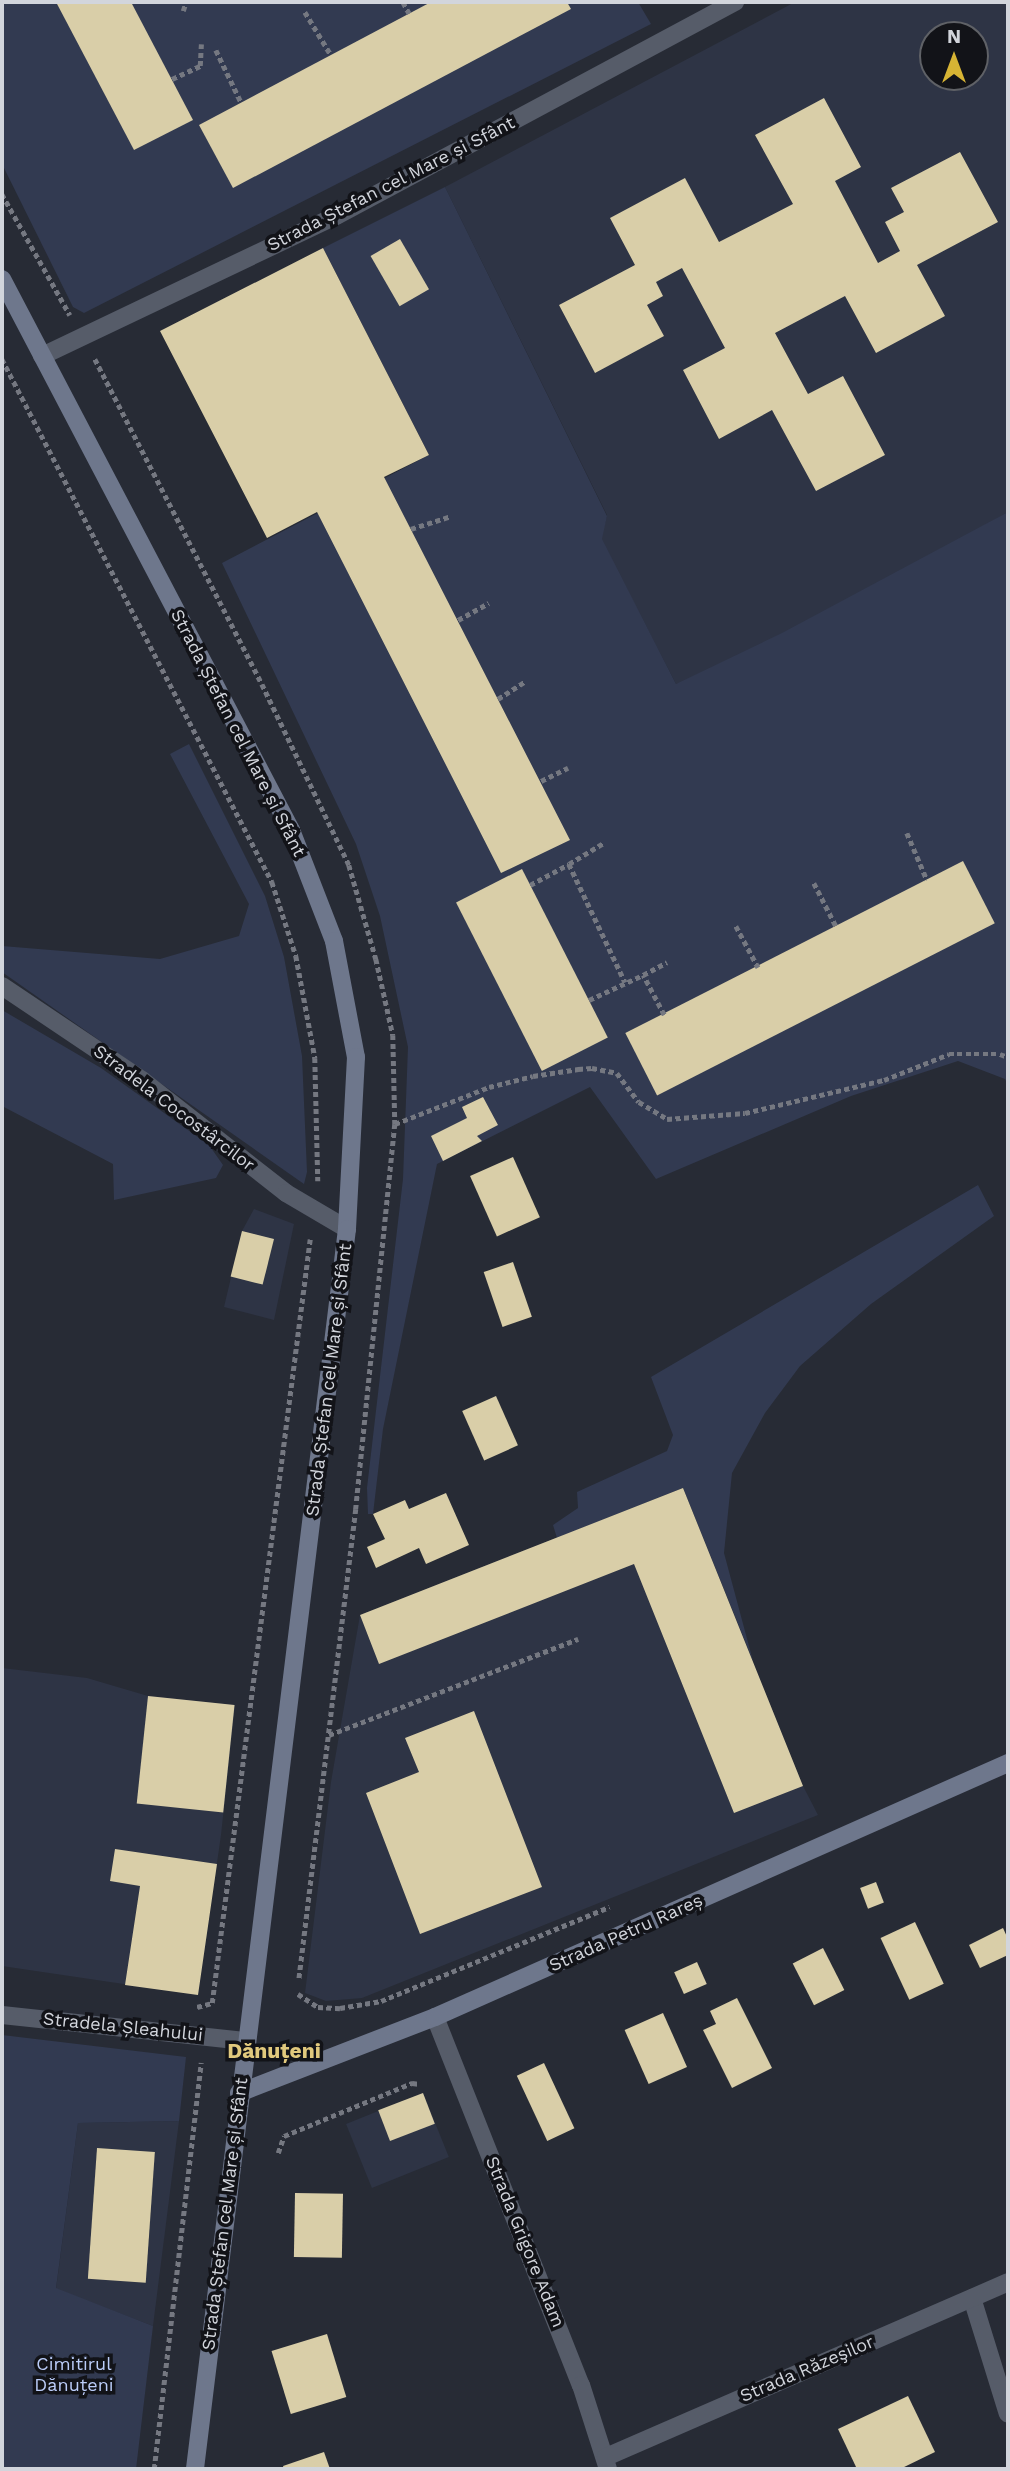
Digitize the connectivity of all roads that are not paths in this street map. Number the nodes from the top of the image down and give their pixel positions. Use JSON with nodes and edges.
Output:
{"nodes":[{"id":1,"x":735,"y":2,"type":"edge"},
{"id":2,"x":2,"y":279,"type":"edge"},
{"id":3,"x":41,"y":356,"type":"junction"},
{"id":4,"x":2,"y":986,"type":"edge"},
{"id":5,"x":347,"y":1229,"type":"junction"},
{"id":6,"x":1008,"y":1763,"type":"edge"},
{"id":7,"x":2,"y":2015,"type":"edge"},
{"id":8,"x":435,"y":2017,"type":"junction"},
{"id":9,"x":245,"y":2041,"type":"junction"},
{"id":10,"x":239,"y":2093,"type":"junction"},
{"id":11,"x":1008,"y":2282,"type":"edge"},
{"id":12,"x":972,"y":2298,"type":"junction"},
{"id":13,"x":1008,"y":2414,"type":"edge"},
{"id":14,"x":607,"y":2463,"type":"edge"},
{"id":15,"x":195,"y":2469,"type":"edge"}],
"edges":[{"from":1,"to":3,"type":"street","name":"Strada Ștefan cel Mare și Sfânt"},
{"from":2,"to":3,"type":"main road","name":"Strada Ștefan cel Mare și Sfânt"},
{"from":3,"to":5,"type":"main road","name":"Strada Ștefan cel Mare și Sfânt"},
{"from":4,"to":5,"type":"street","name":"Stradela Cocostârcilor"},
{"from":5,"to":9,"type":"main road","name":"Strada Ștefan cel Mare și Sfânt"},
{"from":6,"to":8,"type":"main road","name":"Strada Petru Rareș"},
{"from":7,"to":9,"type":"street","name":"Stradela Șleahului"},
{"from":8,"to":10,"type":"main road","name":"Strada Petru Rareș"},
{"from":8,"to":14,"type":"street","name":"Strada Grigore Adam"},
{"from":9,"to":10,"type":"main road","name":"Strada Ștefan cel Mare și Sfânt"},
{"from":10,"to":15,"type":"main road","name":"Strada Ștefan cel Mare și Sfânt"},
{"from":11,"to":12,"type":"street","name":"Strada Răzeşilor"},
{"from":12,"to":13,"type":"street"},
{"from":12,"to":14,"type":"street","name":"Strada Răzeşilor"}]}
